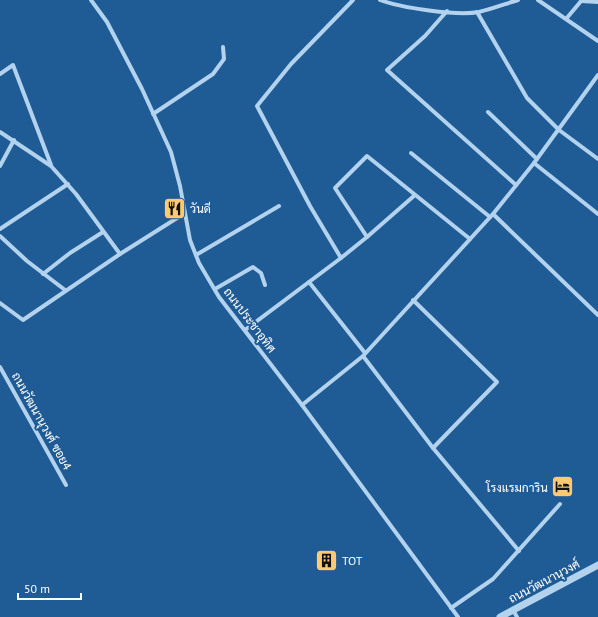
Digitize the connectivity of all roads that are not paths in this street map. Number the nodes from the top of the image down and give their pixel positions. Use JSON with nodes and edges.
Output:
{"nodes":[{"id":1,"x":91,"y":0,"type":"edge"},
{"id":2,"x":353,"y":0,"type":"edge"},
{"id":3,"x":380,"y":0,"type":"edge"},
{"id":4,"x":518,"y":0,"type":"edge"},
{"id":5,"x":538,"y":0,"type":"edge"},
{"id":6,"x":581,"y":1,"type":"edge"},
{"id":7,"x":598,"y":2,"type":"edge"},
{"id":8,"x":447,"y":11,"type":"junction"},
{"id":9,"x":478,"y":12,"type":"junction"},
{"id":10,"x":566,"y":19,"type":"junction"},
{"id":11,"x":598,"y":41,"type":"edge"},
{"id":12,"x":223,"y":46,"type":"dead end"},
{"id":13,"x":0,"y":74,"type":"edge"},
{"id":14,"x":598,"y":75,"type":"edge"},
{"id":15,"x":488,"y":112,"type":"dead end"},
{"id":16,"x":153,"y":114,"type":"junction"},
{"id":17,"x":559,"y":130,"type":"junction"},
{"id":18,"x":0,"y":132,"type":"edge"},
{"id":19,"x":14,"y":140,"type":"junction"},
{"id":20,"x":411,"y":152,"type":"dead end"},
{"id":21,"x":598,"y":159,"type":"edge"},
{"id":22,"x":536,"y":161,"type":"junction"},
{"id":23,"x":0,"y":166,"type":"edge"},
{"id":24,"x":51,"y":166,"type":"junction"},
{"id":25,"x":68,"y":184,"type":"junction"},
{"id":26,"x":516,"y":185,"type":"junction"},
{"id":27,"x":415,"y":195,"type":"junction"},
{"id":28,"x":279,"y":206,"type":"dead end"},
{"id":29,"x":185,"y":214,"type":"junction"},
{"id":30,"x":598,"y":214,"type":"edge"},
{"id":31,"x":491,"y":215,"type":"junction"},
{"id":32,"x":0,"y":229,"type":"edge"},
{"id":33,"x":103,"y":232,"type":"junction"},
{"id":34,"x":0,"y":236,"type":"edge"},
{"id":35,"x":367,"y":236,"type":"junction"},
{"id":36,"x":470,"y":238,"type":"junction"},
{"id":37,"x":120,"y":254,"type":"junction"},
{"id":38,"x":196,"y":255,"type":"junction"},
{"id":39,"x":342,"y":258,"type":"junction"},
{"id":40,"x":43,"y":274,"type":"junction"},
{"id":41,"x":309,"y":282,"type":"junction"},
{"id":42,"x":265,"y":285,"type":"dead end"},
{"id":43,"x":215,"y":289,"type":"junction"},
{"id":44,"x":65,"y":290,"type":"junction"},
{"id":45,"x":413,"y":300,"type":"junction"},
{"id":46,"x":0,"y":303,"type":"edge"},
{"id":47,"x":598,"y":315,"type":"edge"},
{"id":48,"x":245,"y":330,"type":"junction"},
{"id":49,"x":364,"y":355,"type":"junction"},
{"id":50,"x":0,"y":367,"type":"edge"},
{"id":51,"x":302,"y":405,"type":"junction"},
{"id":52,"x":434,"y":448,"type":"junction"},
{"id":53,"x":66,"y":484,"type":"dead end"},
{"id":54,"x":560,"y":504,"type":"dead end"},
{"id":55,"x":519,"y":551,"type":"junction"},
{"id":56,"x":598,"y":565,"type":"edge"},
{"id":57,"x":451,"y":608,"type":"junction"},
{"id":58,"x":513,"y":610,"type":"junction"},
{"id":59,"x":458,"y":617,"type":"edge"},
{"id":60,"x":500,"y":617,"type":"edge"},
{"id":61,"x":517,"y":617,"type":"edge"}],
"edges":[{"from":1,"to":16,"type":"street","name":"ถนนประชาอุทิศ"},
{"from":2,"to":39,"type":"street"},
{"from":3,"to":8,"type":"street"},
{"from":4,"to":9,"type":"street"},
{"from":5,"to":10,"type":"street"},
{"from":6,"to":7,"type":"street"},
{"from":6,"to":10,"type":"street"},
{"from":8,"to":9,"type":"street"},
{"from":8,"to":26,"type":"street"},
{"from":9,"to":17,"type":"street"},
{"from":10,"to":11,"type":"street"},
{"from":12,"to":16,"type":"street"},
{"from":13,"to":24,"type":"street"},
{"from":14,"to":17,"type":"street"},
{"from":15,"to":22,"type":"street"},
{"from":16,"to":29,"type":"street","name":"ถนนประชาอุทิศ"},
{"from":17,"to":21,"type":"street"},
{"from":17,"to":22,"type":"street"},
{"from":18,"to":19,"type":"street"},
{"from":19,"to":23,"type":"street"},
{"from":19,"to":24,"type":"street"},
{"from":20,"to":31,"type":"street"},
{"from":22,"to":26,"type":"street"},
{"from":22,"to":30,"type":"street"},
{"from":24,"to":25,"type":"street"},
{"from":25,"to":32,"type":"street"},
{"from":25,"to":33,"type":"street"},
{"from":26,"to":31,"type":"street"},
{"from":27,"to":35,"type":"street"},
{"from":27,"to":35,"type":"street"},
{"from":27,"to":36,"type":"street"},
{"from":28,"to":38,"type":"street"},
{"from":29,"to":37,"type":"street"},
{"from":29,"to":38,"type":"street","name":"ถนนประชาอุทิศ"},
{"from":31,"to":36,"type":"street"},
{"from":31,"to":47,"type":"street"},
{"from":33,"to":37,"type":"street"},
{"from":33,"to":40,"type":"street"},
{"from":34,"to":40,"type":"street"},
{"from":35,"to":39,"type":"street"},
{"from":36,"to":45,"type":"street"},
{"from":37,"to":44,"type":"street"},
{"from":38,"to":43,"type":"street","name":"ถนนประชาอุทิศ"},
{"from":39,"to":41,"type":"street"},
{"from":40,"to":44,"type":"street"},
{"from":41,"to":48,"type":"street"},
{"from":41,"to":49,"type":"street"},
{"from":42,"to":43,"type":"street"},
{"from":43,"to":48,"type":"street","name":"ถนนประชาอุทิศ"},
{"from":44,"to":46,"type":"street"},
{"from":45,"to":49,"type":"street"},
{"from":45,"to":52,"type":"street"},
{"from":48,"to":51,"type":"street","name":"ถนนประชาอุทิศ"},
{"from":49,"to":51,"type":"street"},
{"from":49,"to":52,"type":"street"},
{"from":50,"to":53,"type":"street","name":"ถนนวัฒนานุวงศ์ ซอย4"},
{"from":51,"to":57,"type":"street","name":"ถนนประชาอุทิศ"},
{"from":52,"to":55,"type":"street"},
{"from":54,"to":55,"type":"street"},
{"from":55,"to":57,"type":"street"},
{"from":56,"to":58,"type":"street","name":"ถนนวัฒนานุวงศ์"},
{"from":57,"to":59,"type":"street","name":"ถนนประชาอุทิศ"},
{"from":58,"to":60,"type":"street","name":"ถนนวัฒนานุวงศ์"},
{"from":58,"to":61,"type":"street"}]}
